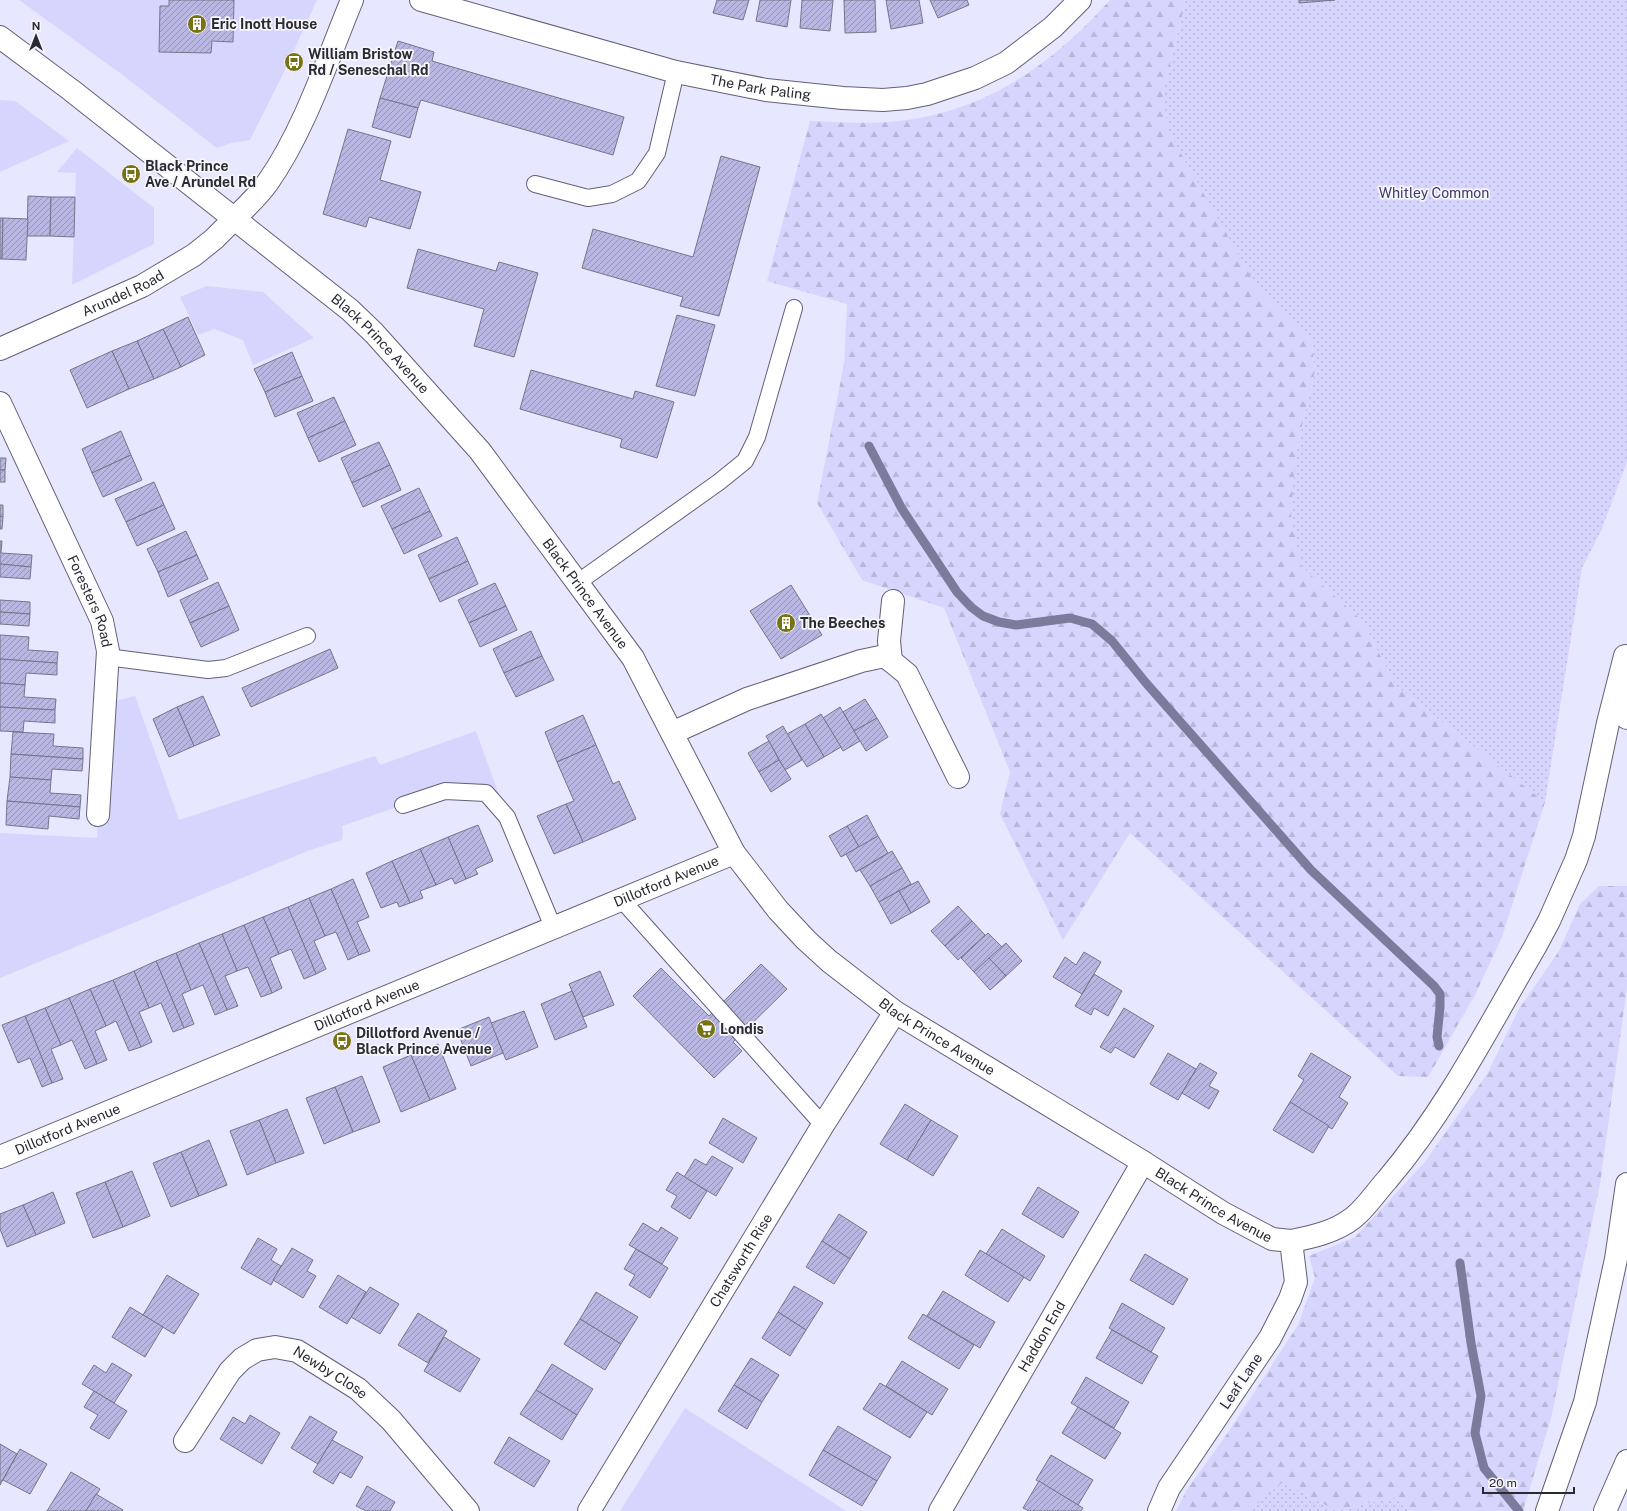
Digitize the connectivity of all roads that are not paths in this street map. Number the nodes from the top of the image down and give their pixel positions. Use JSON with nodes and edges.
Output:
{"nodes":[{"id":1,"x":352,"y":0,"type":"edge"},
{"id":2,"x":421,"y":0,"type":"edge"},
{"id":3,"x":1080,"y":0,"type":"edge"},
{"id":4,"x":0,"y":37,"type":"edge"},
{"id":5,"x":676,"y":72,"type":"junction"},
{"id":6,"x":535,"y":184,"type":"dead end"},
{"id":7,"x":235,"y":218,"type":"junction"},
{"id":8,"x":794,"y":308,"type":"dead end"},
{"id":9,"x":0,"y":349,"type":"edge"},
{"id":10,"x":0,"y":403,"type":"edge"},
{"id":11,"x":577,"y":583,"type":"junction"},
{"id":12,"x":893,"y":601,"type":"dead end"},
{"id":13,"x":306,"y":636,"type":"dead end"},
{"id":14,"x":1626,"y":651,"type":"edge"},
{"id":15,"x":107,"y":657,"type":"junction"},
{"id":16,"x":890,"y":661,"type":"junction"},
{"id":17,"x":1627,"y":718,"type":"edge"},
{"id":18,"x":672,"y":733,"type":"junction"},
{"id":19,"x":958,"y":777,"type":"dead end"},
{"id":20,"x":403,"y":805,"type":"dead end"},
{"id":21,"x":98,"y":815,"type":"dead end"},
{"id":22,"x":734,"y":853,"type":"junction"},
{"id":23,"x":622,"y":899,"type":"junction"},
{"id":24,"x":553,"y":927,"type":"junction"},
{"id":25,"x":895,"y":1012,"type":"junction"},
{"id":26,"x":823,"y":1125,"type":"junction"},
{"id":27,"x":0,"y":1157,"type":"edge"},
{"id":28,"x":1143,"y":1162,"type":"junction"},
{"id":29,"x":1627,"y":1184,"type":"edge"},
{"id":30,"x":1291,"y":1241,"type":"junction"},
{"id":31,"x":186,"y":1441,"type":"dead end"},
{"id":32,"x":1627,"y":1461,"type":"edge"},
{"id":33,"x":468,"y":1511,"type":"edge"},
{"id":34,"x":589,"y":1511,"type":"edge"},
{"id":35,"x":940,"y":1511,"type":"edge"},
{"id":36,"x":1159,"y":1511,"type":"edge"},
{"id":37,"x":1547,"y":1511,"type":"edge"},
{"id":38,"x":1605,"y":1511,"type":"edge"}],
"edges":[{"from":1,"to":7,"type":"main road","name":"Arundel Road"},
{"from":2,"to":5,"type":"main road","name":"The Park Paling"},
{"from":3,"to":5,"type":"main road","name":"The Park Paling"},
{"from":4,"to":7,"type":"main road","name":"Black Prince Avenue"},
{"from":5,"to":6,"type":"lane"},
{"from":7,"to":9,"type":"main road","name":"Arundel Road"},
{"from":7,"to":11,"type":"main road","name":"Black Prince Avenue"},
{"from":8,"to":11,"type":"lane"},
{"from":10,"to":15,"type":"main road","name":"Foresters Road"},
{"from":11,"to":18,"type":"main road","name":"Black Prince Avenue"},
{"from":12,"to":16,"type":"main road"},
{"from":13,"to":15,"type":"lane"},
{"from":14,"to":17,"type":"main road"},
{"from":14,"to":30,"type":"main road","name":"Black Prince Avenue"},
{"from":15,"to":21,"type":"main road","name":"Foresters Road"},
{"from":16,"to":18,"type":"main road"},
{"from":16,"to":19,"type":"main road"},
{"from":18,"to":22,"type":"main road","name":"Black Prince Avenue"},
{"from":20,"to":24,"type":"lane"},
{"from":22,"to":23,"type":"main road","name":"Dillotford Avenue"},
{"from":22,"to":25,"type":"main road","name":"Black Prince Avenue"},
{"from":23,"to":24,"type":"main road","name":"Dillotford Avenue"},
{"from":23,"to":26,"type":"lane"},
{"from":24,"to":27,"type":"main road","name":"Dillotford Avenue"},
{"from":25,"to":26,"type":"main road","name":"Chatsworth Rise"},
{"from":25,"to":28,"type":"main road","name":"Black Prince Avenue"},
{"from":26,"to":34,"type":"main road","name":"Chatsworth Rise"},
{"from":28,"to":30,"type":"main road","name":"Black Prince Avenue"},
{"from":28,"to":35,"type":"main road","name":"Haddon End"},
{"from":29,"to":37,"type":"main road"},
{"from":30,"to":36,"type":"main road","name":"Leaf Lane"},
{"from":31,"to":33,"type":"main road","name":"Newby Close"},
{"from":32,"to":38,"type":"main road"}]}
